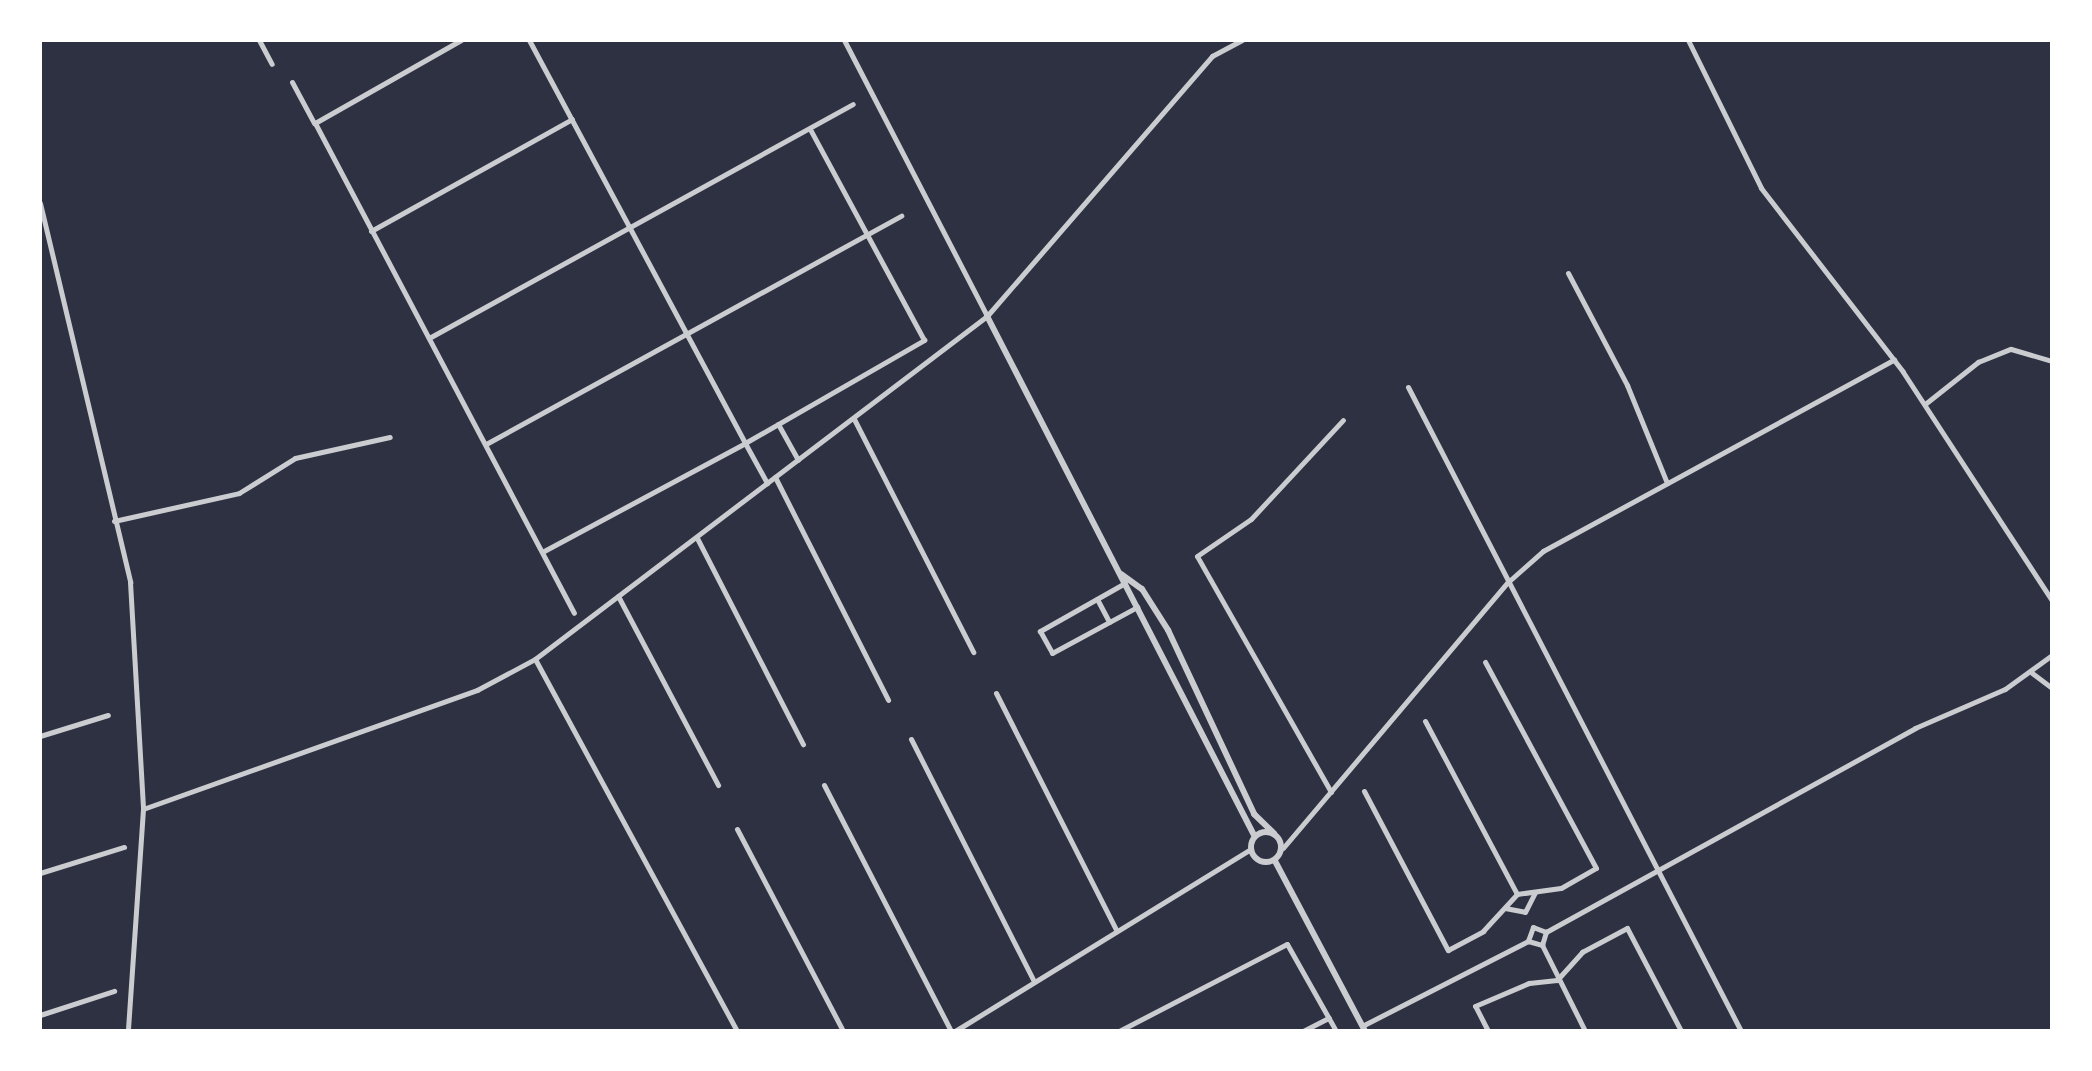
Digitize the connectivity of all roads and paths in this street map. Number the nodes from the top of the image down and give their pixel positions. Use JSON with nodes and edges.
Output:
{"nodes":[{"id":1,"x":258,"y":40,"type":"edge"},
{"id":2,"x":462,"y":40,"type":"edge"},
{"id":3,"x":529,"y":40,"type":"edge"},
{"id":4,"x":844,"y":40,"type":"edge"},
{"id":5,"x":1242,"y":40,"type":"edge"},
{"id":6,"x":1688,"y":40,"type":"edge"},
{"id":7,"x":272,"y":64,"type":"dead end"},
{"id":8,"x":292,"y":82,"type":"dead end"},
{"id":9,"x":852,"y":104,"type":"dead end"},
{"id":10,"x":572,"y":120,"type":"junction"},
{"id":11,"x":315,"y":123,"type":"junction"},
{"id":12,"x":810,"y":131,"type":"junction"},
{"id":13,"x":40,"y":203,"type":"edge"},
{"id":14,"x":901,"y":216,"type":"dead end"},
{"id":15,"x":630,"y":226,"type":"junction"},
{"id":16,"x":371,"y":231,"type":"junction"},
{"id":17,"x":867,"y":234,"type":"junction"},
{"id":18,"x":1568,"y":273,"type":"dead end"},
{"id":19,"x":987,"y":316,"type":"junction"},
{"id":20,"x":688,"y":333,"type":"junction"},
{"id":21,"x":429,"y":338,"type":"junction"},
{"id":22,"x":1894,"y":360,"type":"junction"},
{"id":23,"x":2052,"y":360,"type":"edge"},
{"id":24,"x":1408,"y":387,"type":"dead end"},
{"id":25,"x":1925,"y":404,"type":"junction"},
{"id":26,"x":854,"y":418,"type":"junction"},
{"id":27,"x":1343,"y":420,"type":"dead end"},
{"id":28,"x":778,"y":424,"type":"junction"},
{"id":29,"x":390,"y":436,"type":"dead end"},
{"id":30,"x":745,"y":443,"type":"junction"},
{"id":31,"x":486,"y":444,"type":"junction"},
{"id":32,"x":798,"y":460,"type":"junction"},
{"id":33,"x":776,"y":477,"type":"junction"},
{"id":34,"x":767,"y":483,"type":"junction"},
{"id":35,"x":1666,"y":484,"type":"junction"},
{"id":36,"x":114,"y":520,"type":"junction"},
{"id":37,"x":697,"y":536,"type":"junction"},
{"id":38,"x":544,"y":551,"type":"junction"},
{"id":39,"x":1120,"y":574,"type":"junction"},
{"id":40,"x":1508,"y":582,"type":"junction"},
{"id":41,"x":1125,"y":583,"type":"junction"},
{"id":42,"x":618,"y":596,"type":"junction"},
{"id":43,"x":1096,"y":599,"type":"junction"},
{"id":44,"x":2052,"y":601,"type":"edge"},
{"id":45,"x":1137,"y":607,"type":"junction"},
{"id":46,"x":574,"y":613,"type":"dead end"},
{"id":47,"x":1109,"y":622,"type":"junction"},
{"id":48,"x":973,"y":652,"type":"dead end"},
{"id":49,"x":2052,"y":655,"type":"edge"},
{"id":50,"x":534,"y":659,"type":"junction"},
{"id":51,"x":1486,"y":662,"type":"dead end"},
{"id":52,"x":2032,"y":672,"type":"junction"},
{"id":53,"x":2052,"y":688,"type":"edge"},
{"id":54,"x":996,"y":693,"type":"dead end"},
{"id":55,"x":888,"y":700,"type":"dead end"},
{"id":56,"x":108,"y":715,"type":"dead end"},
{"id":57,"x":1426,"y":721,"type":"dead end"},
{"id":58,"x":40,"y":736,"type":"edge"},
{"id":59,"x":911,"y":739,"type":"dead end"},
{"id":60,"x":803,"y":744,"type":"dead end"},
{"id":61,"x":824,"y":785,"type":"dead end"},
{"id":62,"x":718,"y":786,"type":"dead end"},
{"id":63,"x":1364,"y":791,"type":"dead end"},
{"id":64,"x":1331,"y":792,"type":"junction"},
{"id":65,"x":143,"y":809,"type":"junction"},
{"id":66,"x":738,"y":829,"type":"dead end"},
{"id":67,"x":1274,"y":834,"type":"junction"},
{"id":68,"x":1254,"y":835,"type":"junction"},
{"id":69,"x":124,"y":847,"type":"dead end"},
{"id":70,"x":1282,"y":848,"type":"junction"},
{"id":71,"x":1250,"y":850,"type":"junction"},
{"id":72,"x":1275,"y":861,"type":"junction"},
{"id":73,"x":40,"y":874,"type":"edge"},
{"id":74,"x":1659,"y":875,"type":"junction"},
{"id":75,"x":1536,"y":892,"type":"junction"},
{"id":76,"x":1516,"y":894,"type":"junction"},
{"id":77,"x":1504,"y":908,"type":"junction"},
{"id":78,"x":1525,"y":912,"type":"junction"},
{"id":79,"x":1532,"y":927,"type":"junction"},
{"id":80,"x":1117,"y":932,"type":"junction"},
{"id":81,"x":1546,"y":932,"type":"junction"},
{"id":82,"x":1528,"y":941,"type":"junction"},
{"id":83,"x":1542,"y":945,"type":"junction"},
{"id":84,"x":1557,"y":980,"type":"junction"},
{"id":85,"x":1034,"y":982,"type":"junction"},
{"id":86,"x":114,"y":991,"type":"dead end"},
{"id":87,"x":40,"y":1014,"type":"edge"},
{"id":88,"x":1329,"y":1018,"type":"junction"},
{"id":89,"x":1363,"y":1028,"type":"edge"},
{"id":90,"x":128,"y":1031,"type":"edge"},
{"id":91,"x":738,"y":1031,"type":"edge"},
{"id":92,"x":843,"y":1031,"type":"edge"},
{"id":93,"x":953,"y":1031,"type":"edge"},
{"id":94,"x":1119,"y":1031,"type":"edge"},
{"id":95,"x":1303,"y":1031,"type":"edge"},
{"id":96,"x":1336,"y":1031,"type":"edge"},
{"id":97,"x":1488,"y":1031,"type":"edge"},
{"id":98,"x":1584,"y":1031,"type":"edge"},
{"id":99,"x":1681,"y":1031,"type":"edge"},
{"id":100,"x":1741,"y":1031,"type":"edge"}],
"edges":[{"from":1,"to":7,"type":"street"},
{"from":2,"to":11,"type":"street"},
{"from":3,"to":10,"type":"street"},
{"from":4,"to":19,"type":"street"},
{"from":5,"to":19,"type":"street"},
{"from":6,"to":22,"type":"street"},
{"from":8,"to":11,"type":"street"},
{"from":9,"to":12,"type":"street"},
{"from":10,"to":15,"type":"street"},
{"from":10,"to":16,"type":"street"},
{"from":11,"to":16,"type":"street"},
{"from":12,"to":15,"type":"street"},
{"from":12,"to":17,"type":"street"},
{"from":13,"to":36,"type":"street"},
{"from":14,"to":17,"type":"street"},
{"from":15,"to":20,"type":"street"},
{"from":15,"to":21,"type":"street"},
{"from":16,"to":21,"type":"street"},
{"from":17,"to":20,"type":"street"},
{"from":17,"to":28,"type":"street"},
{"from":18,"to":35,"type":"street"},
{"from":19,"to":26,"type":"street"},
{"from":19,"to":39,"type":"street"},
{"from":20,"to":30,"type":"street"},
{"from":20,"to":31,"type":"street"},
{"from":21,"to":31,"type":"street"},
{"from":22,"to":25,"type":"street"},
{"from":22,"to":35,"type":"street"},
{"from":23,"to":25,"type":"street"},
{"from":24,"to":40,"type":"street"},
{"from":25,"to":44,"type":"street"},
{"from":26,"to":32,"type":"street"},
{"from":26,"to":48,"type":"street"},
{"from":27,"to":64,"type":"street"},
{"from":28,"to":30,"type":"street"},
{"from":28,"to":32,"type":"street"},
{"from":29,"to":36,"type":"street"},
{"from":30,"to":34,"type":"street"},
{"from":30,"to":38,"type":"street"},
{"from":31,"to":38,"type":"street"},
{"from":32,"to":33,"type":"street"},
{"from":33,"to":34,"type":"street"},
{"from":33,"to":55,"type":"street"},
{"from":34,"to":37,"type":"street"},
{"from":35,"to":40,"type":"street"},
{"from":36,"to":65,"type":"street"},
{"from":37,"to":42,"type":"street"},
{"from":37,"to":60,"type":"street"},
{"from":38,"to":46,"type":"street"},
{"from":39,"to":41,"type":"street"},
{"from":39,"to":67,"type":"street"},
{"from":40,"to":64,"type":"street"},
{"from":40,"to":74,"type":"street"},
{"from":41,"to":43,"type":"street"},
{"from":41,"to":45,"type":"street"},
{"from":42,"to":50,"type":"street"},
{"from":42,"to":62,"type":"street"},
{"from":43,"to":47,"type":"street"},
{"from":43,"to":47,"type":"street"},
{"from":45,"to":47,"type":"street"},
{"from":45,"to":68,"type":"street"},
{"from":49,"to":52,"type":"street"},
{"from":50,"to":65,"type":"street"},
{"from":50,"to":91,"type":"street"},
{"from":51,"to":75,"type":"street"},
{"from":52,"to":53,"type":"street"},
{"from":52,"to":74,"type":"street"},
{"from":54,"to":80,"type":"street"},
{"from":56,"to":58,"type":"street"},
{"from":57,"to":76,"type":"street"},
{"from":59,"to":85,"type":"street"},
{"from":61,"to":93,"type":"street"},
{"from":63,"to":77,"type":"street"},
{"from":64,"to":70,"type":"street"},
{"from":65,"to":90,"type":"street"},
{"from":66,"to":92,"type":"street"},
{"from":67,"to":68,"type":"street"},
{"from":67,"to":70,"type":"street"},
{"from":68,"to":71,"type":"street"},
{"from":69,"to":73,"type":"street"},
{"from":70,"to":72,"type":"street"},
{"from":71,"to":72,"type":"street"},
{"from":71,"to":80,"type":"street"},
{"from":72,"to":89,"type":"street"},
{"from":74,"to":81,"type":"street"},
{"from":74,"to":100,"type":"street"},
{"from":75,"to":76,"type":"street"},
{"from":75,"to":78,"type":"street"},
{"from":76,"to":77,"type":"street"},
{"from":77,"to":78,"type":"street"},
{"from":78,"to":79,"type":"street"},
{"from":79,"to":81,"type":"street"},
{"from":79,"to":82,"type":"street"},
{"from":80,"to":85,"type":"street"},
{"from":81,"to":83,"type":"street"},
{"from":82,"to":83,"type":"street"},
{"from":82,"to":89,"type":"street"},
{"from":83,"to":84,"type":"street"},
{"from":84,"to":97,"type":"street"},
{"from":84,"to":98,"type":"street"},
{"from":84,"to":99,"type":"street"},
{"from":85,"to":93,"type":"street"},
{"from":86,"to":87,"type":"street"},
{"from":88,"to":94,"type":"street"},
{"from":88,"to":95,"type":"street"},
{"from":88,"to":96,"type":"street"}]}
